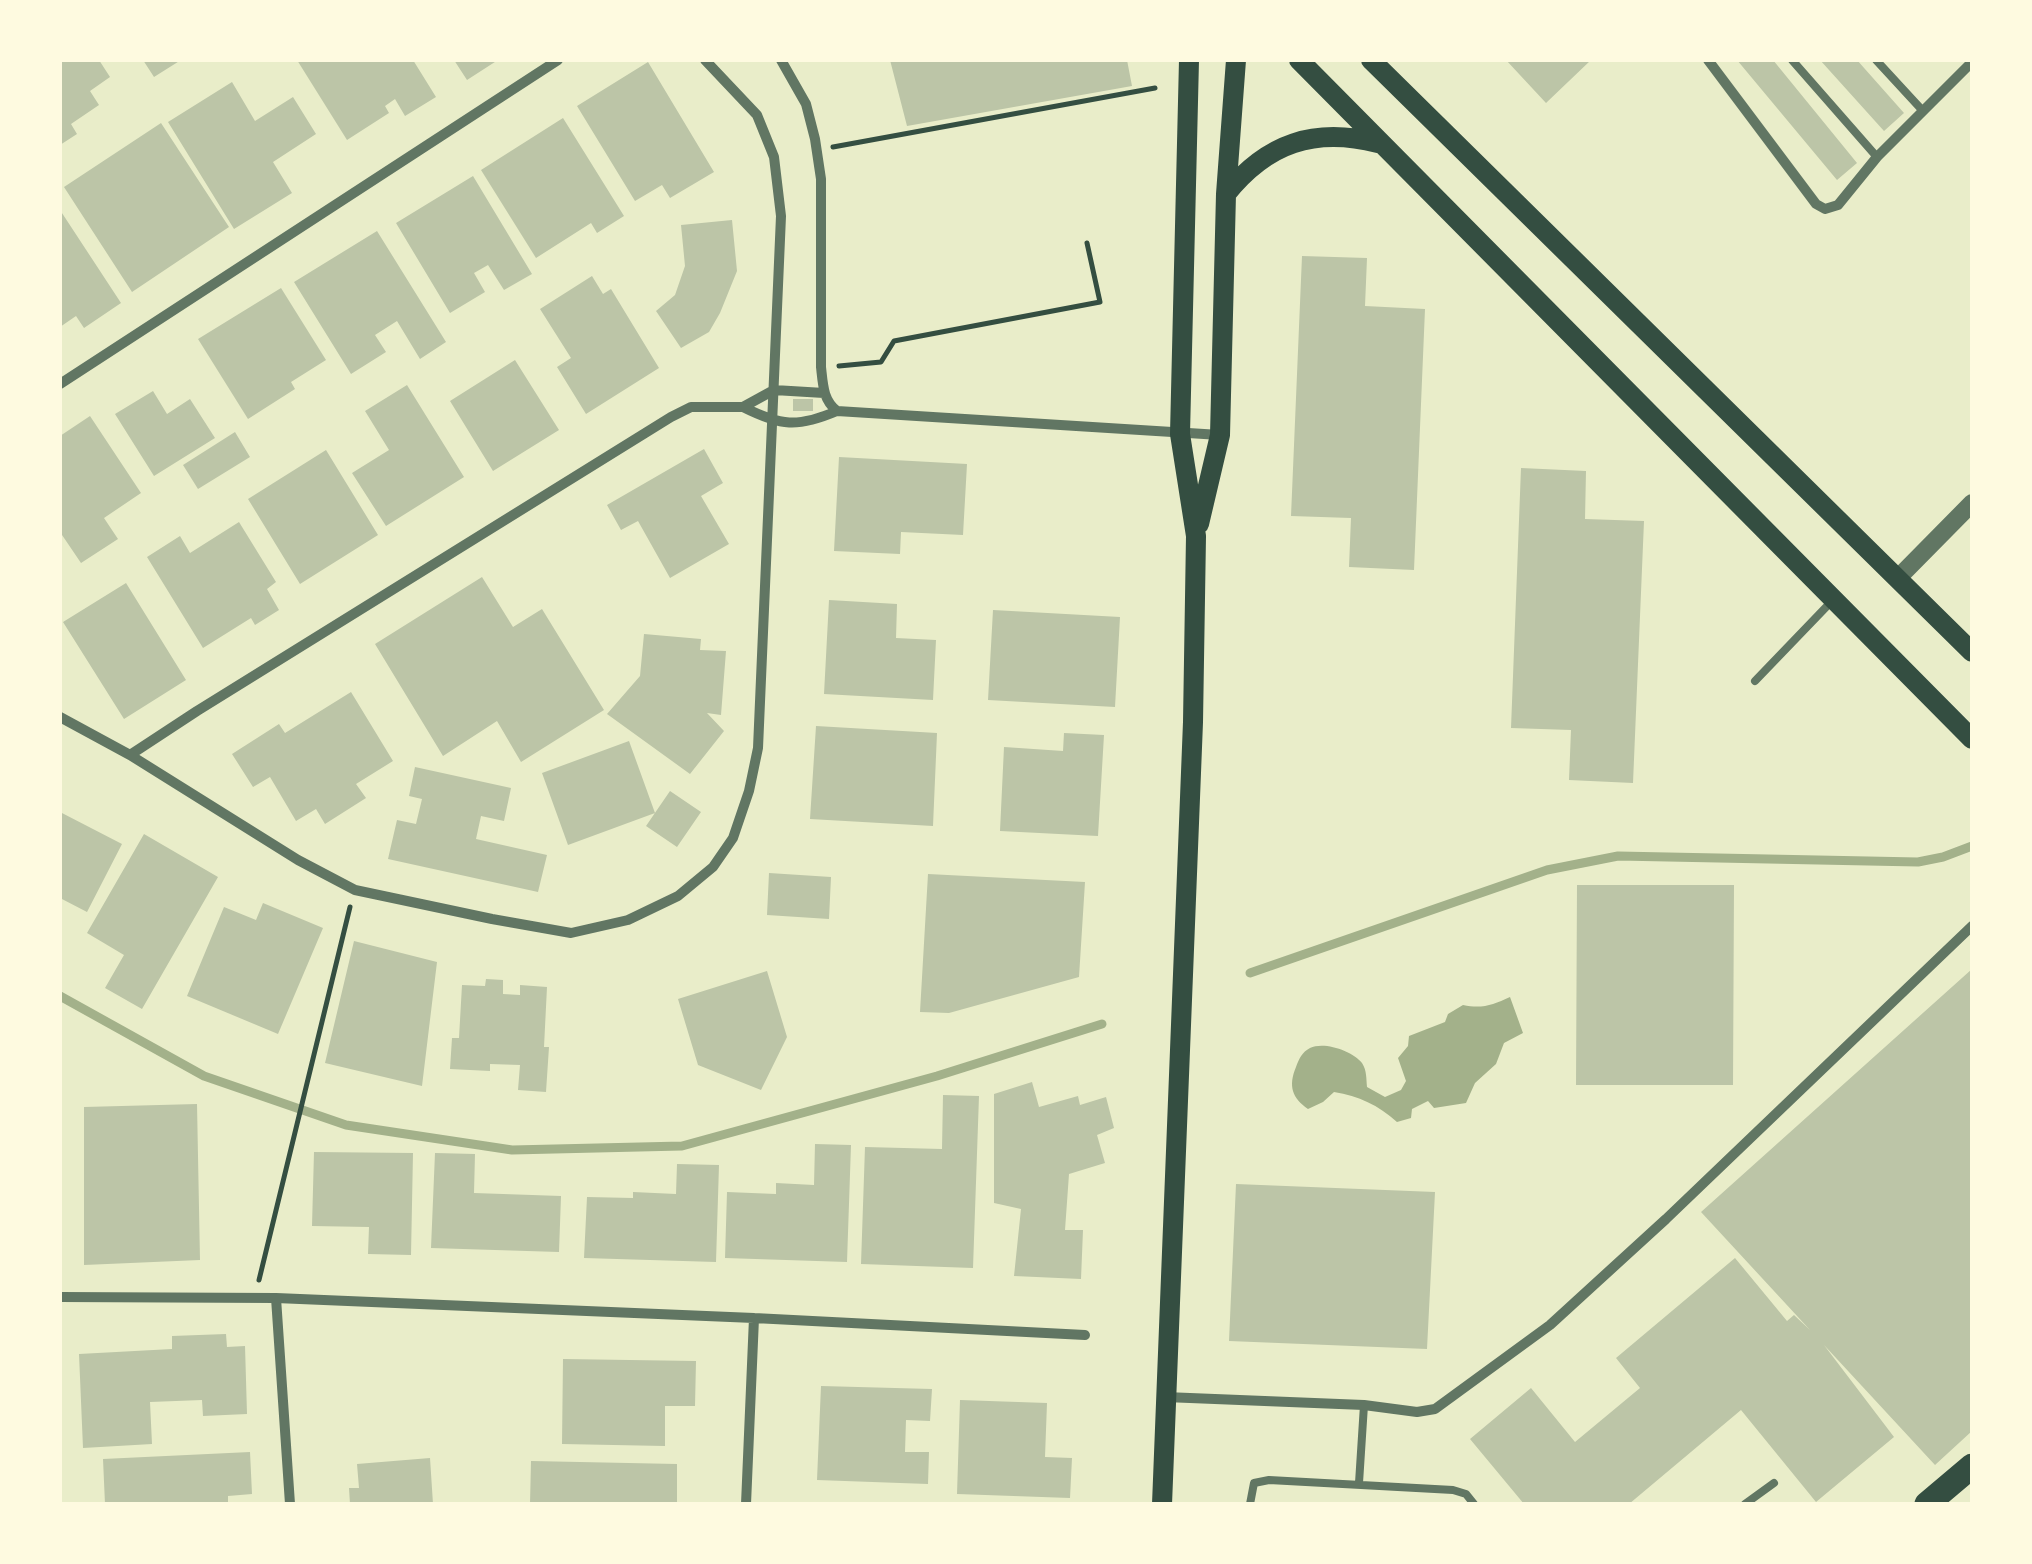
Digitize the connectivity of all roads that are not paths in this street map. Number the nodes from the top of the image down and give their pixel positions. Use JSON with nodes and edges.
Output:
{"nodes":[{"id":1,"x":558,"y":60,"type":"edge"},
{"id":2,"x":704,"y":60,"type":"edge"},
{"id":3,"x":781,"y":60,"type":"edge"},
{"id":4,"x":1189,"y":60,"type":"edge"},
{"id":5,"x":1236,"y":60,"type":"edge"},
{"id":6,"x":1299,"y":60,"type":"edge"},
{"id":7,"x":1371,"y":60,"type":"edge"},
{"id":8,"x":1708,"y":60,"type":"edge"},
{"id":9,"x":1792,"y":60,"type":"edge"},
{"id":10,"x":1876,"y":60,"type":"edge"},
{"id":11,"x":1972,"y":62,"type":"edge"},
{"id":12,"x":1923,"y":111,"type":"junction"},
{"id":13,"x":1380,"y":144,"type":"junction"},
{"id":14,"x":1877,"y":157,"type":"junction"},
{"id":15,"x":1226,"y":194,"type":"junction"},
{"id":16,"x":60,"y":384,"type":"edge"},
{"id":17,"x":774,"y":390,"type":"junction"},
{"id":18,"x":824,"y":393,"type":"junction"},
{"id":19,"x":743,"y":406,"type":"junction"},
{"id":20,"x":838,"y":411,"type":"junction"},
{"id":21,"x":772,"y":421,"type":"junction"},
{"id":22,"x":1180,"y":434,"type":"junction"},
{"id":23,"x":1220,"y":435,"type":"junction"},
{"id":24,"x":1972,"y":503,"type":"edge"},
{"id":25,"x":1196,"y":536,"type":"junction"},
{"id":26,"x":1898,"y":578,"type":"junction"},
{"id":27,"x":1834,"y":599,"type":"junction"},
{"id":28,"x":1972,"y":652,"type":"edge"},
{"id":29,"x":1755,"y":680,"type":"dead end"},
{"id":30,"x":60,"y":718,"type":"edge"},
{"id":31,"x":1972,"y":739,"type":"edge"},
{"id":32,"x":130,"y":755,"type":"junction"},
{"id":33,"x":1972,"y":926,"type":"edge"},
{"id":34,"x":60,"y":1297,"type":"edge"},
{"id":35,"x":276,"y":1298,"type":"junction"},
{"id":36,"x":754,"y":1318,"type":"junction"},
{"id":37,"x":1085,"y":1336,"type":"dead end"},
{"id":38,"x":1165,"y":1397,"type":"junction"},
{"id":39,"x":1364,"y":1405,"type":"junction"},
{"id":40,"x":1972,"y":1466,"type":"edge"},
{"id":41,"x":1359,"y":1483,"type":"junction"},
{"id":42,"x":1774,"y":1483,"type":"dead end"},
{"id":43,"x":290,"y":1504,"type":"edge"},
{"id":44,"x":746,"y":1504,"type":"edge"},
{"id":45,"x":1162,"y":1504,"type":"edge"},
{"id":46,"x":1250,"y":1504,"type":"edge"},
{"id":47,"x":1474,"y":1504,"type":"edge"},
{"id":48,"x":1744,"y":1504,"type":"edge"},
{"id":49,"x":1928,"y":1504,"type":"edge"}],
"edges":[{"from":1,"to":16,"type":"street"},
{"from":2,"to":17,"type":"street"},
{"from":3,"to":18,"type":"street"},
{"from":4,"to":22,"type":"main road"},
{"from":5,"to":15,"type":"main road"},
{"from":6,"to":13,"type":"main road"},
{"from":7,"to":26,"type":"main road"},
{"from":8,"to":14,"type":"street"},
{"from":9,"to":14,"type":"lane"},
{"from":10,"to":12,"type":"lane"},
{"from":11,"to":12,"type":"street"},
{"from":12,"to":14,"type":"street"},
{"from":13,"to":15,"type":"main road"},
{"from":13,"to":27,"type":"main road"},
{"from":15,"to":23,"type":"main road"},
{"from":17,"to":18,"type":"street"},
{"from":17,"to":19,"type":"street"},
{"from":17,"to":21,"type":"street"},
{"from":18,"to":20,"type":"street"},
{"from":19,"to":21,"type":"street"},
{"from":19,"to":32,"type":"street"},
{"from":20,"to":21,"type":"street"},
{"from":20,"to":22,"type":"street"},
{"from":21,"to":32,"type":"street"},
{"from":22,"to":23,"type":"street"},
{"from":22,"to":25,"type":"main road"},
{"from":23,"to":25,"type":"main road"},
{"from":24,"to":26,"type":"street"},
{"from":25,"to":38,"type":"main road"},
{"from":26,"to":28,"type":"main road"},
{"from":27,"to":29,"type":"lane"},
{"from":27,"to":31,"type":"main road"},
{"from":30,"to":32,"type":"street"},
{"from":33,"to":39,"type":"street"},
{"from":34,"to":35,"type":"street"},
{"from":35,"to":36,"type":"street"},
{"from":35,"to":43,"type":"street"},
{"from":36,"to":37,"type":"street"},
{"from":36,"to":44,"type":"street"},
{"from":38,"to":39,"type":"street"},
{"from":38,"to":45,"type":"main road"},
{"from":39,"to":41,"type":"lane"},
{"from":40,"to":49,"type":"main road"},
{"from":41,"to":46,"type":"lane"},
{"from":41,"to":47,"type":"lane"},
{"from":42,"to":48,"type":"lane"}]}
